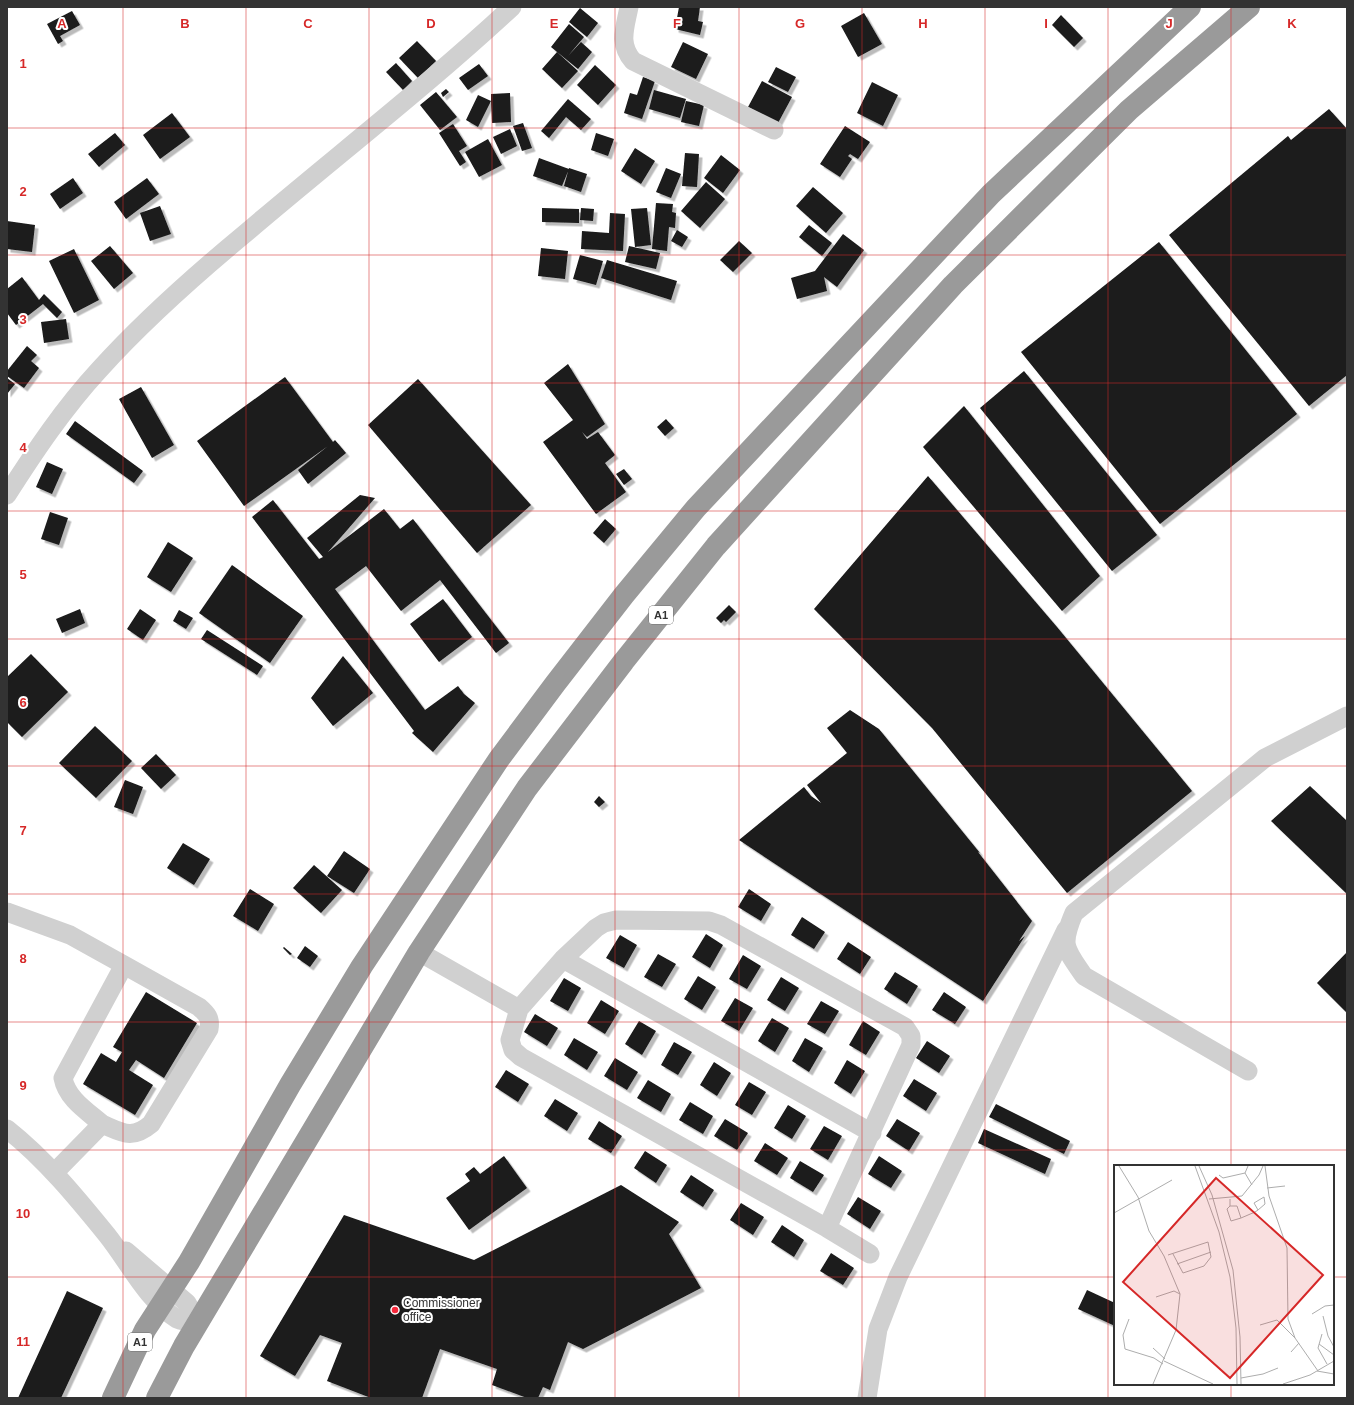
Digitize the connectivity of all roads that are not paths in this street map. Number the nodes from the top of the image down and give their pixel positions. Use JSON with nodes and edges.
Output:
{"nodes":[{"id":1,"x":512,"y":7,"type":"edge"},
{"id":2,"x":629,"y":7,"type":"edge"},
{"id":3,"x":1190,"y":7,"type":"edge"},
{"id":4,"x":1249,"y":7,"type":"edge"},
{"id":5,"x":774,"y":130,"type":"dead end"},
{"id":6,"x":7,"y":495,"type":"edge"},
{"id":7,"x":1347,"y":716,"type":"edge"},
{"id":8,"x":7,"y":912,"type":"edge"},
{"id":9,"x":1074,"y":913,"type":"junction"},
{"id":10,"x":419,"y":952,"type":"junction"},
{"id":11,"x":563,"y":959,"type":"junction"},
{"id":12,"x":124,"y":965,"type":"junction"},
{"id":13,"x":520,"y":1008,"type":"junction"},
{"id":14,"x":1248,"y":1071,"type":"dead end"},
{"id":15,"x":102,"y":1124,"type":"junction"},
{"id":16,"x":7,"y":1129,"type":"edge"},
{"id":17,"x":872,"y":1133,"type":"junction"},
{"id":18,"x":54,"y":1173,"type":"junction"},
{"id":19,"x":827,"y":1228,"type":"junction"},
{"id":20,"x":870,"y":1254,"type":"dead end"},
{"id":21,"x":166,"y":1297,"type":"junction"},
{"id":22,"x":198,"y":1322,"type":"junction"},
{"id":23,"x":113,"y":1398,"type":"edge"},
{"id":24,"x":157,"y":1398,"type":"edge"},
{"id":25,"x":867,"y":1398,"type":"edge"}],
"edges":[{"from":1,"to":6,"type":"street"},
{"from":2,"to":5,"type":"street"},
{"from":3,"to":21,"type":"highway","number":"A1"},
{"from":4,"to":10,"type":"highway","number":"A1"},
{"from":7,"to":9,"type":"street"},
{"from":8,"to":12,"type":"street"},
{"from":9,"to":14,"type":"street"},
{"from":9,"to":25,"type":"street"},
{"from":10,"to":13,"type":"street"},
{"from":10,"to":22,"type":"highway","number":"A1"},
{"from":11,"to":13,"type":"street"},
{"from":11,"to":17,"type":"street"},
{"from":11,"to":17,"type":"street"},
{"from":12,"to":15,"type":"street"},
{"from":12,"to":15,"type":"street"},
{"from":13,"to":19,"type":"street"},
{"from":15,"to":18,"type":"street"},
{"from":16,"to":18,"type":"street"},
{"from":17,"to":19,"type":"street"},
{"from":18,"to":21,"type":"street"},
{"from":19,"to":20,"type":"street"},
{"from":21,"to":22,"type":"street"},
{"from":21,"to":23,"type":"highway","number":"A1"},
{"from":22,"to":24,"type":"highway","number":"A1"}]}
